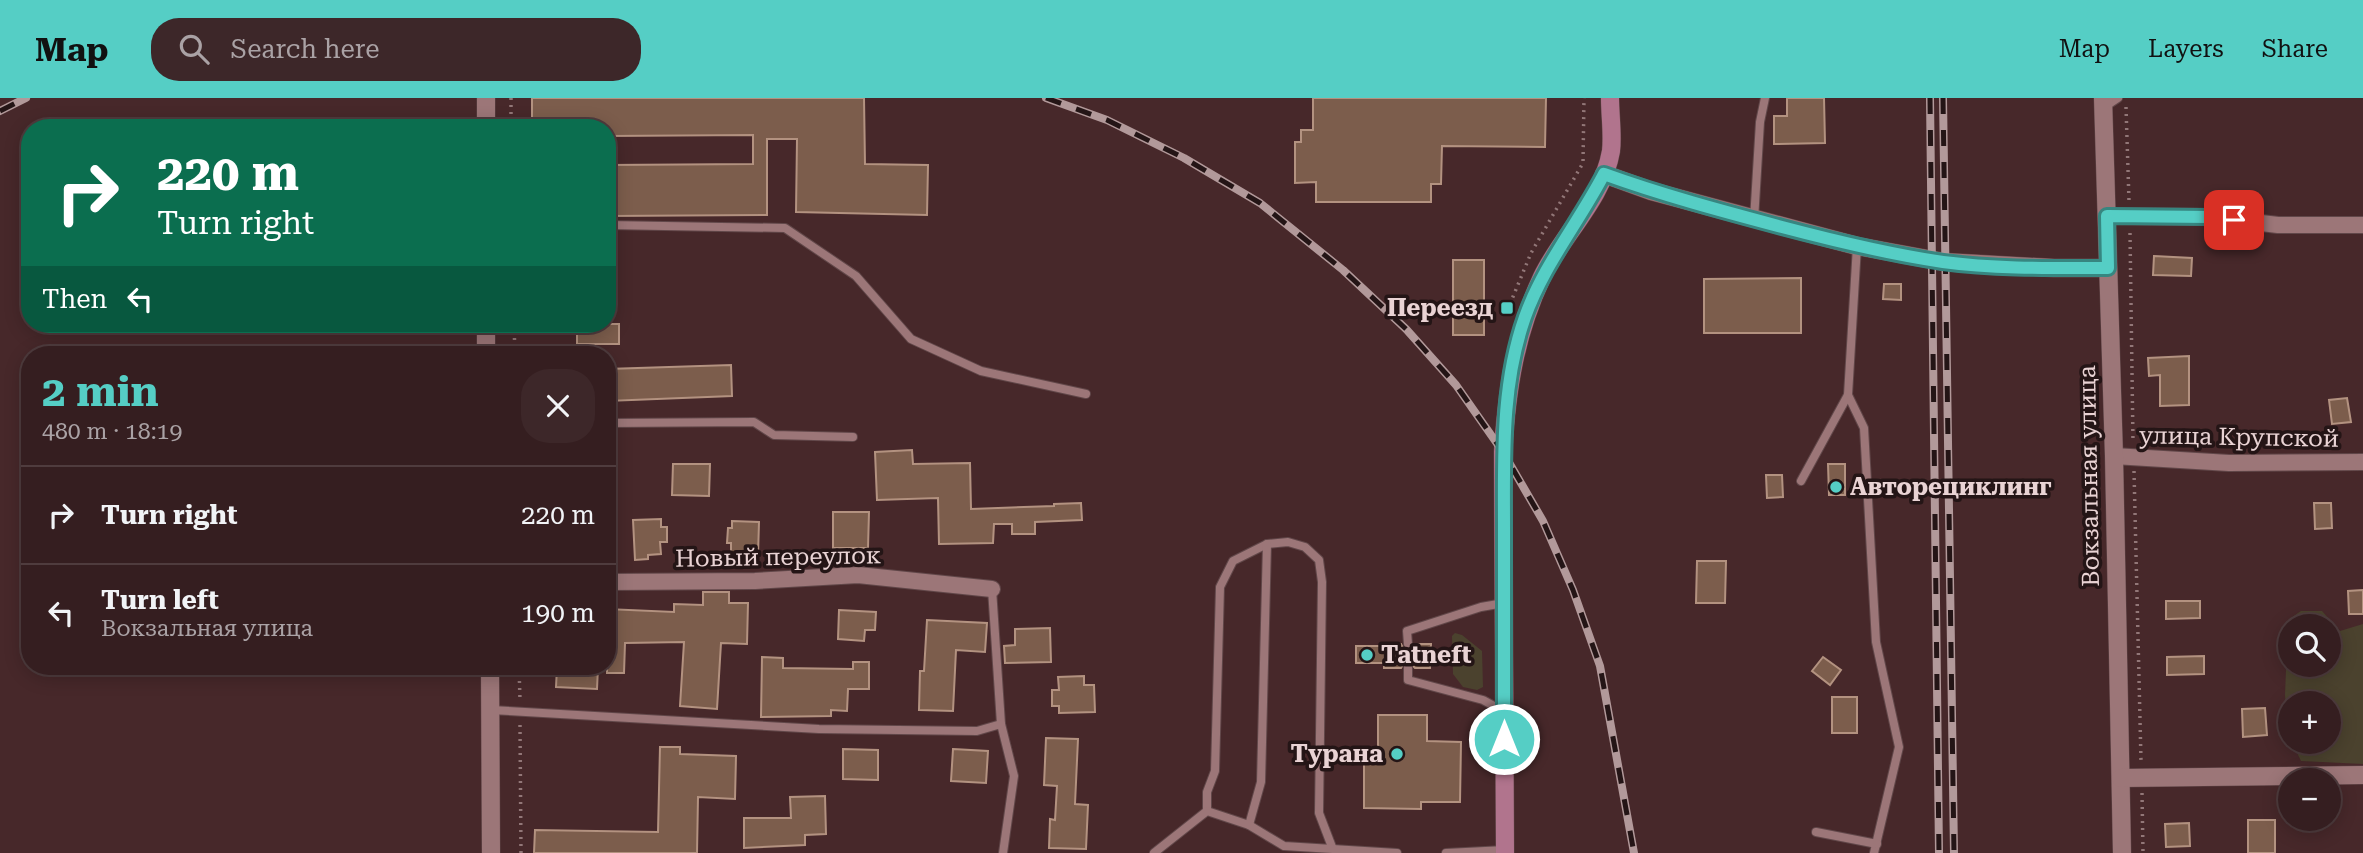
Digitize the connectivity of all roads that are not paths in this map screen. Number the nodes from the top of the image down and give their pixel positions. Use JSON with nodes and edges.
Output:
{"nodes":[{"id":1,"x":486,"y":98,"type":"edge"},
{"id":2,"x":1610,"y":98,"type":"edge"},
{"id":3,"x":1765,"y":98,"type":"edge"},
{"id":4,"x":2108,"y":101,"type":"edge"},
{"id":5,"x":485,"y":119,"type":"edge"},
{"id":6,"x":1604,"y":174,"type":"junction"},
{"id":7,"x":2107,"y":216,"type":"junction"},
{"id":8,"x":1754,"y":220,"type":"junction"},
{"id":9,"x":616,"y":225,"type":"edge"},
{"id":10,"x":2363,"y":225,"type":"edge"},
{"id":11,"x":1857,"y":246,"type":"junction"},
{"id":12,"x":2108,"y":268,"type":"junction"},
{"id":13,"x":1086,"y":394,"type":"dead end"},
{"id":14,"x":1848,"y":395,"type":"junction"},
{"id":15,"x":616,"y":423,"type":"edge"},
{"id":16,"x":853,"y":437,"type":"dead end"},
{"id":17,"x":2114,"y":456,"type":"junction"},
{"id":18,"x":2363,"y":462,"type":"edge"},
{"id":19,"x":1801,"y":481,"type":"dead end"},
{"id":20,"x":1268,"y":544,"type":"junction"},
{"id":21,"x":616,"y":582,"type":"edge"},
{"id":22,"x":992,"y":589,"type":"joint"},
{"id":23,"x":1504,"y":603,"type":"junction"},
{"id":24,"x":1408,"y":644,"type":"dead end"},
{"id":25,"x":1408,"y":668,"type":"dead end"},
{"id":26,"x":490,"y":675,"type":"edge"},
{"id":27,"x":491,"y":710,"type":"junction"},
{"id":28,"x":1504,"y":711,"type":"junction"},
{"id":29,"x":1001,"y":723,"type":"junction"},
{"id":30,"x":2363,"y":775,"type":"edge"},
{"id":31,"x":2121,"y":778,"type":"junction"},
{"id":32,"x":1207,"y":811,"type":"junction"},
{"id":33,"x":1249,"y":825,"type":"junction"},
{"id":34,"x":1816,"y":832,"type":"dead end"},
{"id":35,"x":1332,"y":847,"type":"junction"},
{"id":36,"x":1876,"y":848,"type":"edge"},
{"id":37,"x":1505,"y":851,"type":"edge"},
{"id":38,"x":491,"y":853,"type":"edge"},
{"id":39,"x":1003,"y":853,"type":"edge"},
{"id":40,"x":1154,"y":853,"type":"edge"},
{"id":41,"x":1397,"y":853,"type":"edge"},
{"id":42,"x":1446,"y":853,"type":"edge"},
{"id":43,"x":2122,"y":853,"type":"edge"}],
"edges":[{"from":1,"to":5,"type":"street"},
{"from":2,"to":6,"type":"main road"},
{"from":3,"to":8,"type":"lane"},
{"from":4,"to":7,"type":"street","name":"Вокзальная улица"},
{"from":6,"to":8,"type":"street"},
{"from":6,"to":23,"type":"main road"},
{"from":7,"to":10,"type":"street"},
{"from":7,"to":12,"type":"street","name":"Вокзальная улица"},
{"from":8,"to":11,"type":"street"},
{"from":9,"to":13,"type":"lane"},
{"from":11,"to":12,"type":"street"},
{"from":11,"to":14,"type":"lane"},
{"from":12,"to":17,"type":"street","name":"Вокзальная улица"},
{"from":14,"to":19,"type":"lane"},
{"from":14,"to":36,"type":"lane"},
{"from":15,"to":16,"type":"lane"},
{"from":17,"to":18,"type":"street","name":"улица Крупской"},
{"from":17,"to":31,"type":"street","name":"Вокзальная улица"},
{"from":20,"to":32,"type":"lane"},
{"from":20,"to":33,"type":"lane"},
{"from":20,"to":35,"type":"lane"},
{"from":21,"to":22,"type":"street","name":"Новый переулок"},
{"from":22,"to":29,"type":"lane"},
{"from":23,"to":24,"type":"lane"},
{"from":23,"to":28,"type":"main road"},
{"from":25,"to":28,"type":"lane"},
{"from":26,"to":27,"type":"street"},
{"from":27,"to":29,"type":"lane"},
{"from":27,"to":38,"type":"street"},
{"from":28,"to":37,"type":"main road"},
{"from":29,"to":39,"type":"lane"},
{"from":30,"to":31,"type":"street"},
{"from":31,"to":43,"type":"street","name":"Вокзальная улица"},
{"from":32,"to":33,"type":"lane"},
{"from":32,"to":40,"type":"lane"},
{"from":33,"to":35,"type":"lane"},
{"from":34,"to":36,"type":"lane"},
{"from":35,"to":41,"type":"lane"},
{"from":37,"to":42,"type":"lane"}]}
